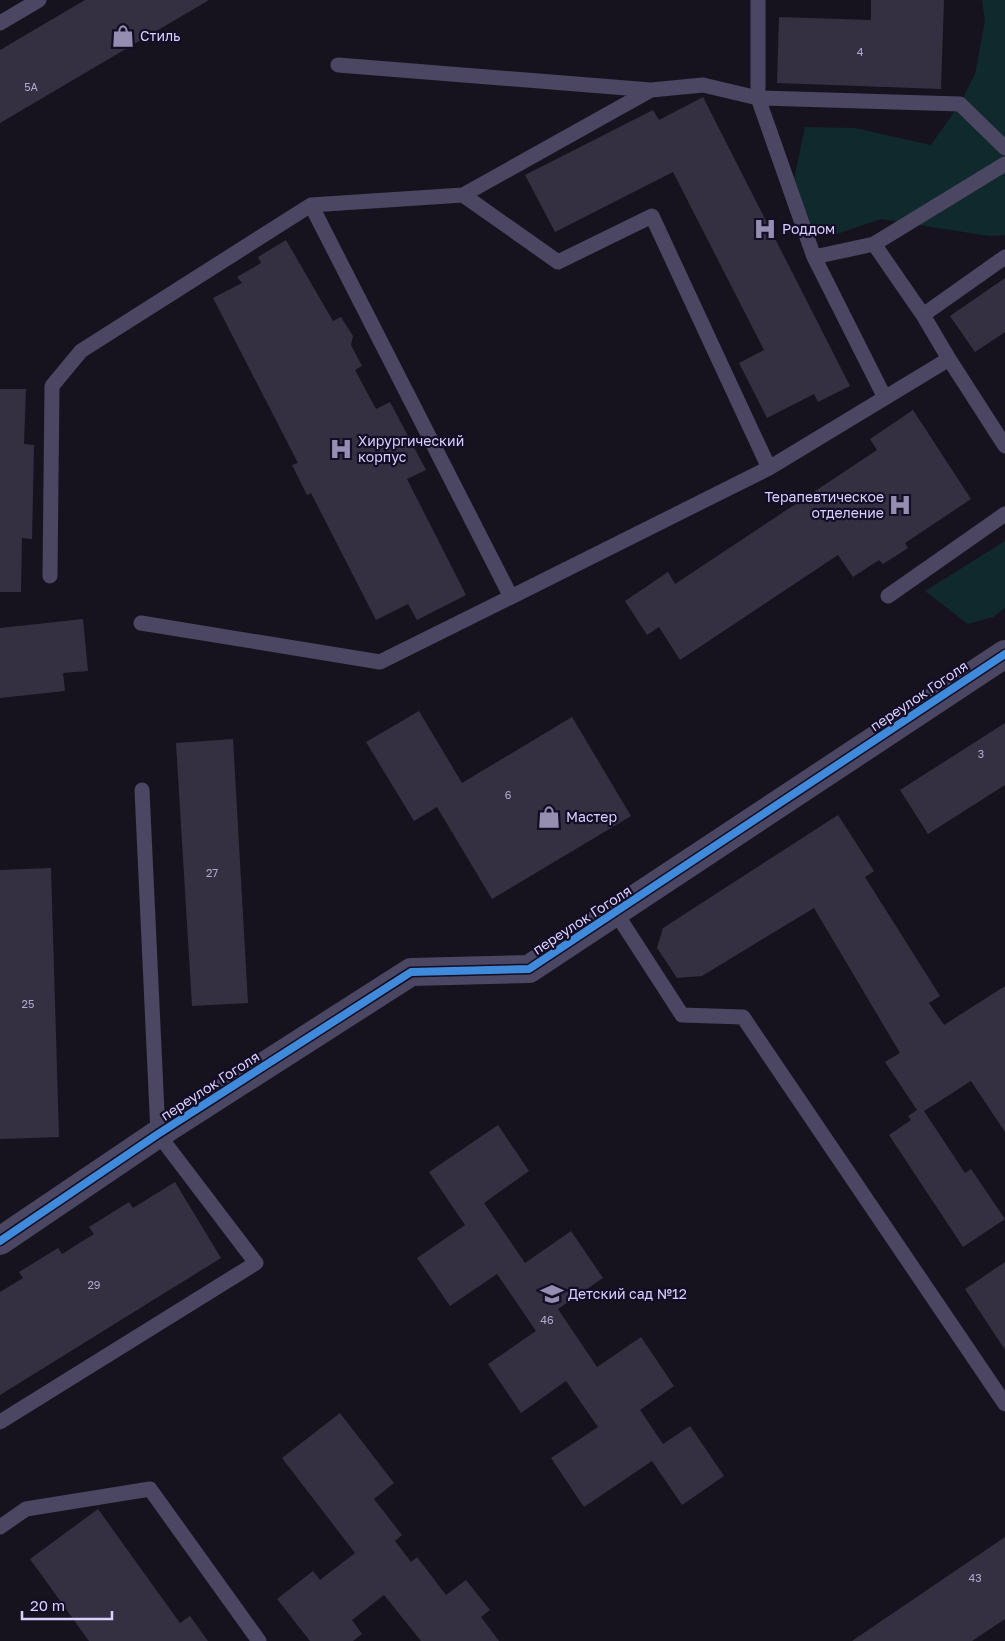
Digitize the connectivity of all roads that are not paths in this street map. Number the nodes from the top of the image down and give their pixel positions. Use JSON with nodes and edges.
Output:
{"nodes":[{"id":1,"x":39,"y":0,"type":"edge"},
{"id":2,"x":758,"y":0,"type":"edge"},
{"id":3,"x":0,"y":23,"type":"edge"},
{"id":4,"x":338,"y":65,"type":"dead end"},
{"id":5,"x":651,"y":90,"type":"junction"},
{"id":6,"x":758,"y":98,"type":"junction"},
{"id":7,"x":1005,"y":148,"type":"edge"},
{"id":8,"x":1005,"y":164,"type":"edge"},
{"id":9,"x":463,"y":195,"type":"junction"},
{"id":10,"x":311,"y":205,"type":"junction"},
{"id":11,"x":874,"y":244,"type":"junction"},
{"id":12,"x":814,"y":257,"type":"junction"},
{"id":13,"x":1005,"y":258,"type":"edge"},
{"id":14,"x":923,"y":315,"type":"junction"},
{"id":15,"x":949,"y":359,"type":"junction"},
{"id":16,"x":885,"y":398,"type":"junction"},
{"id":17,"x":1005,"y":446,"type":"edge"},
{"id":18,"x":769,"y":468,"type":"junction"},
{"id":19,"x":1005,"y":514,"type":"edge"},
{"id":20,"x":50,"y":576,"type":"dead end"},
{"id":21,"x":888,"y":596,"type":"dead end"},
{"id":22,"x":511,"y":597,"type":"junction"},
{"id":23,"x":141,"y":623,"type":"dead end"},
{"id":24,"x":1005,"y":654,"type":"edge"},
{"id":25,"x":142,"y":790,"type":"dead end"},
{"id":26,"x":616,"y":913,"type":"junction"},
{"id":27,"x":158,"y":1134,"type":"junction"},
{"id":28,"x":0,"y":1241,"type":"edge"},
{"id":29,"x":1005,"y":1404,"type":"edge"},
{"id":30,"x":0,"y":1422,"type":"edge"},
{"id":31,"x":0,"y":1527,"type":"edge"},
{"id":32,"x":259,"y":1641,"type":"edge"}],
"edges":[{"from":1,"to":3,"type":"lane"},
{"from":2,"to":6,"type":"lane"},
{"from":4,"to":5,"type":"lane"},
{"from":5,"to":6,"type":"lane"},
{"from":5,"to":9,"type":"lane"},
{"from":6,"to":7,"type":"lane"},
{"from":6,"to":12,"type":"lane"},
{"from":8,"to":11,"type":"lane"},
{"from":9,"to":10,"type":"lane"},
{"from":9,"to":18,"type":"lane"},
{"from":10,"to":20,"type":"lane"},
{"from":10,"to":22,"type":"lane"},
{"from":11,"to":12,"type":"lane"},
{"from":11,"to":14,"type":"lane"},
{"from":12,"to":16,"type":"lane"},
{"from":13,"to":14,"type":"lane"},
{"from":14,"to":15,"type":"lane"},
{"from":15,"to":16,"type":"lane"},
{"from":15,"to":17,"type":"lane"},
{"from":16,"to":18,"type":"lane"},
{"from":18,"to":22,"type":"lane"},
{"from":19,"to":21,"type":"lane"},
{"from":22,"to":23,"type":"lane"},
{"from":24,"to":26,"type":"street","name":"переулок Гоголя"},
{"from":25,"to":27,"type":"lane"},
{"from":26,"to":27,"type":"street","name":"переулок Гоголя"},
{"from":26,"to":29,"type":"lane"},
{"from":27,"to":28,"type":"street","name":"переулок Гоголя"},
{"from":27,"to":30,"type":"lane"},
{"from":31,"to":32,"type":"lane"}]}
